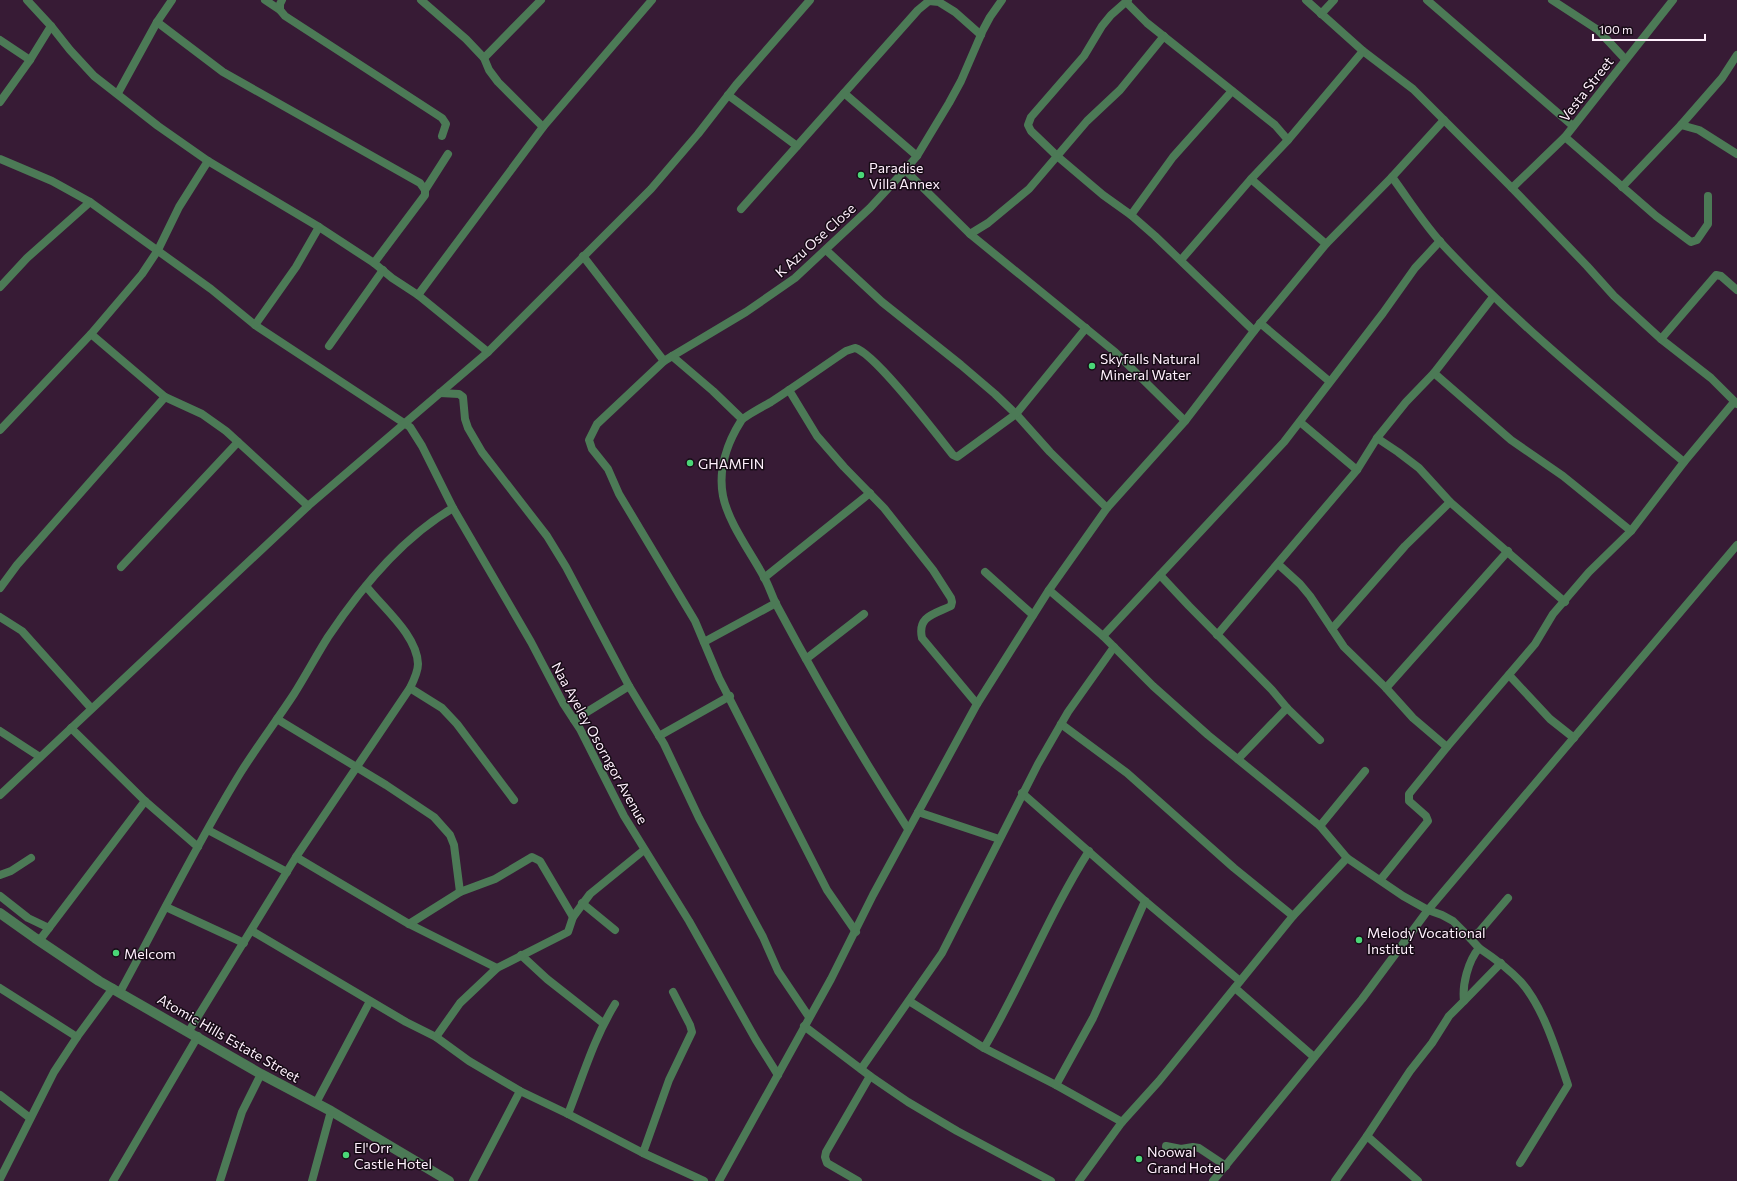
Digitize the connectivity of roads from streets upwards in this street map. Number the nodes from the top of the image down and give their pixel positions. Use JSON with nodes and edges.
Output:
{"nodes":[{"id":1,"x":27,"y":0,"type":"edge"},
{"id":2,"x":172,"y":0,"type":"edge"},
{"id":3,"x":265,"y":0,"type":"edge"},
{"id":4,"x":282,"y":0,"type":"edge"},
{"id":5,"x":421,"y":0,"type":"edge"},
{"id":6,"x":541,"y":0,"type":"edge"},
{"id":7,"x":652,"y":0,"type":"edge"},
{"id":8,"x":810,"y":0,"type":"edge"},
{"id":9,"x":1002,"y":0,"type":"edge"},
{"id":10,"x":1306,"y":0,"type":"edge"},
{"id":11,"x":1334,"y":0,"type":"edge"},
{"id":12,"x":1427,"y":0,"type":"edge"},
{"id":13,"x":1552,"y":0,"type":"edge"},
{"id":14,"x":1673,"y":0,"type":"edge"},
{"id":15,"x":1127,"y":1,"type":"edge"},
{"id":16,"x":280,"y":10,"type":"junction"},
{"id":17,"x":1321,"y":14,"type":"junction"},
{"id":18,"x":157,"y":22,"type":"junction"},
{"id":19,"x":51,"y":26,"type":"junction"},
{"id":20,"x":981,"y":35,"type":"junction"},
{"id":21,"x":1164,"y":36,"type":"junction"},
{"id":22,"x":0,"y":40,"type":"edge"},
{"id":23,"x":1362,"y":51,"type":"junction"},
{"id":24,"x":1737,"y":54,"type":"edge"},
{"id":25,"x":484,"y":58,"type":"junction"},
{"id":26,"x":1625,"y":59,"type":"junction"},
{"id":27,"x":30,"y":60,"type":"junction"},
{"id":28,"x":1232,"y":91,"type":"junction"},
{"id":29,"x":118,"y":93,"type":"junction"},
{"id":30,"x":844,"y":93,"type":"junction"},
{"id":31,"x":728,"y":95,"type":"junction"},
{"id":32,"x":0,"y":102,"type":"edge"},
{"id":33,"x":1444,"y":120,"type":"junction"},
{"id":34,"x":1681,"y":125,"type":"junction"},
{"id":35,"x":1574,"y":126,"type":"junction"},
{"id":36,"x":543,"y":127,"type":"junction"},
{"id":37,"x":442,"y":136,"type":"dead end"},
{"id":38,"x":1565,"y":136,"type":"junction"},
{"id":39,"x":1288,"y":140,"type":"junction"},
{"id":40,"x":797,"y":146,"type":"junction"},
{"id":41,"x":448,"y":154,"type":"dead end"},
{"id":42,"x":1737,"y":154,"type":"edge"},
{"id":43,"x":917,"y":156,"type":"junction"},
{"id":44,"x":1057,"y":156,"type":"junction"},
{"id":45,"x":0,"y":159,"type":"edge"},
{"id":46,"x":208,"y":161,"type":"junction"},
{"id":47,"x":905,"y":170,"type":"junction"},
{"id":48,"x":1392,"y":177,"type":"junction"},
{"id":49,"x":1251,"y":179,"type":"junction"},
{"id":50,"x":1622,"y":187,"type":"junction"},
{"id":51,"x":1512,"y":188,"type":"junction"},
{"id":52,"x":425,"y":190,"type":"junction"},
{"id":53,"x":1708,"y":196,"type":"dead end"},
{"id":54,"x":90,"y":202,"type":"junction"},
{"id":55,"x":741,"y":209,"type":"dead end"},
{"id":56,"x":1131,"y":215,"type":"junction"},
{"id":57,"x":319,"y":227,"type":"junction"},
{"id":58,"x":970,"y":234,"type":"junction"},
{"id":59,"x":1440,"y":241,"type":"junction"},
{"id":60,"x":1326,"y":244,"type":"junction"},
{"id":61,"x":158,"y":250,"type":"junction"},
{"id":62,"x":826,"y":250,"type":"junction"},
{"id":63,"x":583,"y":256,"type":"junction"},
{"id":64,"x":1181,"y":260,"type":"junction"},
{"id":65,"x":374,"y":263,"type":"junction"},
{"id":66,"x":383,"y":270,"type":"junction"},
{"id":67,"x":0,"y":287,"type":"edge"},
{"id":68,"x":1737,"y":290,"type":"edge"},
{"id":69,"x":418,"y":295,"type":"junction"},
{"id":70,"x":1493,"y":297,"type":"junction"},
{"id":71,"x":1260,"y":323,"type":"junction"},
{"id":72,"x":255,"y":325,"type":"junction"},
{"id":73,"x":1086,"y":328,"type":"junction"},
{"id":74,"x":1254,"y":331,"type":"junction"},
{"id":75,"x":90,"y":334,"type":"junction"},
{"id":76,"x":1661,"y":339,"type":"junction"},
{"id":77,"x":329,"y":346,"type":"dead end"},
{"id":78,"x":488,"y":352,"type":"junction"},
{"id":79,"x":672,"y":356,"type":"junction"},
{"id":80,"x":664,"y":361,"type":"junction"},
{"id":81,"x":1434,"y":373,"type":"junction"},
{"id":82,"x":1329,"y":381,"type":"junction"},
{"id":83,"x":789,"y":390,"type":"junction"},
{"id":84,"x":440,"y":393,"type":"junction"},
{"id":85,"x":165,"y":397,"type":"junction"},
{"id":86,"x":1736,"y":403,"type":"edge"},
{"id":87,"x":1016,"y":414,"type":"junction"},
{"id":88,"x":742,"y":419,"type":"junction"},
{"id":89,"x":1185,"y":421,"type":"junction"},
{"id":90,"x":404,"y":422,"type":"junction"},
{"id":91,"x":1300,"y":422,"type":"junction"},
{"id":92,"x":0,"y":430,"type":"edge"},
{"id":93,"x":1377,"y":438,"type":"junction"},
{"id":94,"x":238,"y":442,"type":"junction"},
{"id":95,"x":1684,"y":462,"type":"junction"},
{"id":96,"x":1357,"y":470,"type":"junction"},
{"id":97,"x":870,"y":493,"type":"junction"},
{"id":98,"x":1450,"y":502,"type":"junction"},
{"id":99,"x":308,"y":506,"type":"junction"},
{"id":100,"x":453,"y":508,"type":"junction"},
{"id":101,"x":1107,"y":508,"type":"junction"},
{"id":102,"x":1631,"y":531,"type":"junction"},
{"id":103,"x":1737,"y":545,"type":"edge"},
{"id":104,"x":1508,"y":551,"type":"junction"},
{"id":105,"x":1278,"y":564,"type":"junction"},
{"id":106,"x":121,"y":567,"type":"dead end"},
{"id":107,"x":985,"y":572,"type":"dead end"},
{"id":108,"x":1160,"y":575,"type":"junction"},
{"id":109,"x":764,"y":578,"type":"junction"},
{"id":110,"x":366,"y":586,"type":"junction"},
{"id":111,"x":0,"y":588,"type":"edge"},
{"id":112,"x":1049,"y":590,"type":"junction"},
{"id":113,"x":1565,"y":602,"type":"junction"},
{"id":114,"x":776,"y":603,"type":"junction"},
{"id":115,"x":864,"y":614,"type":"dead end"},
{"id":116,"x":1033,"y":615,"type":"junction"},
{"id":117,"x":0,"y":617,"type":"edge"},
{"id":118,"x":1332,"y":629,"type":"junction"},
{"id":119,"x":1217,"y":635,"type":"junction"},
{"id":120,"x":1103,"y":636,"type":"junction"},
{"id":121,"x":704,"y":642,"type":"junction"},
{"id":122,"x":1114,"y":647,"type":"junction"},
{"id":123,"x":806,"y":659,"type":"junction"},
{"id":124,"x":1509,"y":675,"type":"junction"},
{"id":125,"x":629,"y":686,"type":"junction"},
{"id":126,"x":410,"y":688,"type":"junction"},
{"id":127,"x":1386,"y":688,"type":"junction"},
{"id":128,"x":730,"y":696,"type":"junction"},
{"id":129,"x":977,"y":704,"type":"junction"},
{"id":130,"x":91,"y":708,"type":"junction"},
{"id":131,"x":1287,"y":708,"type":"junction"},
{"id":132,"x":277,"y":720,"type":"junction"},
{"id":133,"x":574,"y":720,"type":"junction"},
{"id":134,"x":1061,"y":724,"type":"junction"},
{"id":135,"x":71,"y":728,"type":"junction"},
{"id":136,"x":0,"y":731,"type":"edge"},
{"id":137,"x":659,"y":736,"type":"junction"},
{"id":138,"x":1574,"y":738,"type":"junction"},
{"id":139,"x":1320,"y":740,"type":"dead end"},
{"id":140,"x":1447,"y":747,"type":"junction"},
{"id":141,"x":40,"y":757,"type":"junction"},
{"id":142,"x":1238,"y":759,"type":"junction"},
{"id":143,"x":355,"y":767,"type":"junction"},
{"id":144,"x":1365,"y":771,"type":"dead end"},
{"id":145,"x":1022,"y":793,"type":"junction"},
{"id":146,"x":0,"y":795,"type":"edge"},
{"id":147,"x":514,"y":800,"type":"dead end"},
{"id":148,"x":145,"y":801,"type":"junction"},
{"id":149,"x":918,"y":812,"type":"junction"},
{"id":150,"x":1320,"y":826,"type":"junction"},
{"id":151,"x":908,"y":829,"type":"junction"},
{"id":152,"x":208,"y":830,"type":"junction"},
{"id":153,"x":999,"y":839,"type":"junction"},
{"id":154,"x":198,"y":847,"type":"junction"},
{"id":155,"x":644,"y":850,"type":"junction"},
{"id":156,"x":1089,"y":851,"type":"junction"},
{"id":157,"x":296,"y":857,"type":"junction"},
{"id":158,"x":30,"y":858,"type":"dead end"},
{"id":159,"x":1347,"y":858,"type":"junction"},
{"id":160,"x":287,"y":872,"type":"junction"},
{"id":161,"x":0,"y":875,"type":"edge"},
{"id":162,"x":1381,"y":879,"type":"junction"},
{"id":163,"x":460,"y":892,"type":"junction"},
{"id":164,"x":0,"y":896,"type":"edge"},
{"id":165,"x":1508,"y":898,"type":"dead end"},
{"id":166,"x":1145,"y":901,"type":"junction"},
{"id":167,"x":582,"y":903,"type":"junction"},
{"id":168,"x":166,"y":907,"type":"junction"},
{"id":169,"x":1428,"y":910,"type":"junction"},
{"id":170,"x":0,"y":913,"type":"edge"},
{"id":171,"x":1294,"y":916,"type":"junction"},
{"id":172,"x":572,"y":917,"type":"junction"},
{"id":173,"x":409,"y":924,"type":"junction"},
{"id":174,"x":49,"y":928,"type":"junction"},
{"id":175,"x":615,"y":930,"type":"dead end"},
{"id":176,"x":252,"y":931,"type":"junction"},
{"id":177,"x":856,"y":932,"type":"junction"},
{"id":178,"x":1470,"y":938,"type":"junction"},
{"id":179,"x":40,"y":941,"type":"junction"},
{"id":180,"x":244,"y":943,"type":"junction"},
{"id":181,"x":1479,"y":948,"type":"junction"},
{"id":182,"x":521,"y":955,"type":"junction"},
{"id":183,"x":1501,"y":963,"type":"junction"},
{"id":184,"x":497,"y":968,"type":"junction"},
{"id":185,"x":1240,"y":981,"type":"junction"},
{"id":186,"x":0,"y":988,"type":"edge"},
{"id":187,"x":1235,"y":988,"type":"junction"},
{"id":188,"x":117,"y":990,"type":"junction"},
{"id":189,"x":673,"y":992,"type":"dead end"},
{"id":190,"x":370,"y":1001,"type":"junction"},
{"id":191,"x":1464,"y":1001,"type":"junction"},
{"id":192,"x":909,"y":1002,"type":"junction"},
{"id":193,"x":615,"y":1004,"type":"dead end"},
{"id":194,"x":809,"y":1017,"type":"junction"},
{"id":195,"x":603,"y":1023,"type":"junction"},
{"id":196,"x":804,"y":1026,"type":"junction"},
{"id":197,"x":189,"y":1031,"type":"junction"},
{"id":198,"x":198,"y":1036,"type":"junction"},
{"id":199,"x":77,"y":1037,"type":"junction"},
{"id":200,"x":436,"y":1037,"type":"junction"},
{"id":201,"x":984,"y":1048,"type":"junction"},
{"id":202,"x":1314,"y":1057,"type":"junction"},
{"id":203,"x":861,"y":1069,"type":"junction"},
{"id":204,"x":261,"y":1074,"type":"junction"},
{"id":205,"x":778,"y":1075,"type":"junction"},
{"id":206,"x":870,"y":1076,"type":"junction"},
{"id":207,"x":1056,"y":1085,"type":"junction"},
{"id":208,"x":520,"y":1091,"type":"junction"},
{"id":209,"x":0,"y":1095,"type":"edge"},
{"id":210,"x":316,"y":1103,"type":"junction"},
{"id":211,"x":331,"y":1111,"type":"junction"},
{"id":212,"x":568,"y":1114,"type":"junction"},
{"id":213,"x":30,"y":1118,"type":"junction"},
{"id":214,"x":1122,"y":1122,"type":"junction"},
{"id":215,"x":1367,"y":1136,"type":"junction"},
{"id":216,"x":1166,"y":1146,"type":"dead end"},
{"id":217,"x":643,"y":1154,"type":"junction"},
{"id":218,"x":1520,"y":1163,"type":"dead end"},
{"id":219,"x":1226,"y":1166,"type":"junction"},
{"id":220,"x":0,"y":1179,"type":"edge"},
{"id":221,"x":114,"y":1181,"type":"edge"},
{"id":222,"x":220,"y":1181,"type":"edge"},
{"id":223,"x":312,"y":1181,"type":"edge"},
{"id":224,"x":450,"y":1181,"type":"edge"},
{"id":225,"x":473,"y":1181,"type":"edge"},
{"id":226,"x":704,"y":1181,"type":"edge"},
{"id":227,"x":719,"y":1181,"type":"edge"},
{"id":228,"x":858,"y":1181,"type":"edge"},
{"id":229,"x":1051,"y":1181,"type":"edge"},
{"id":230,"x":1079,"y":1181,"type":"edge"},
{"id":231,"x":1213,"y":1181,"type":"edge"},
{"id":232,"x":1335,"y":1181,"type":"edge"},
{"id":233,"x":1418,"y":1181,"type":"edge"}],
"edges":[{"from":1,"to":19,"type":"street"},
{"from":2,"to":18,"type":"street"},
{"from":3,"to":16,"type":"street"},
{"from":4,"to":16,"type":"street"},
{"from":5,"to":25,"type":"street"},
{"from":6,"to":25,"type":"street"},
{"from":7,"to":36,"type":"street"},
{"from":8,"to":31,"type":"street"},
{"from":9,"to":20,"type":"street","name":"K Azu Ose Close"},
{"from":10,"to":17,"type":"street"},
{"from":11,"to":17,"type":"street"},
{"from":12,"to":35,"type":"street"},
{"from":13,"to":26,"type":"street"},
{"from":14,"to":26,"type":"street","name":"Vesta Street"},
{"from":15,"to":21,"type":"street"},
{"from":15,"to":44,"type":"street"},
{"from":16,"to":37,"type":"street"},
{"from":17,"to":23,"type":"street"},
{"from":18,"to":29,"type":"street"},
{"from":18,"to":52,"type":"street"},
{"from":19,"to":27,"type":"street"},
{"from":19,"to":29,"type":"street"},
{"from":20,"to":30,"type":"street"},
{"from":20,"to":43,"type":"street","name":"K Azu Ose Close"},
{"from":21,"to":28,"type":"street"},
{"from":21,"to":44,"type":"street"},
{"from":22,"to":27,"type":"street"},
{"from":23,"to":33,"type":"street"},
{"from":23,"to":39,"type":"street"},
{"from":24,"to":34,"type":"street"},
{"from":25,"to":36,"type":"street"},
{"from":26,"to":35,"type":"street","name":"Vesta Street"},
{"from":27,"to":32,"type":"street"},
{"from":28,"to":39,"type":"street"},
{"from":28,"to":56,"type":"street"},
{"from":29,"to":46,"type":"street"},
{"from":30,"to":40,"type":"street"},
{"from":30,"to":43,"type":"street"},
{"from":31,"to":40,"type":"street"},
{"from":31,"to":63,"type":"street"},
{"from":33,"to":48,"type":"street"},
{"from":33,"to":51,"type":"street"},
{"from":34,"to":42,"type":"street"},
{"from":34,"to":50,"type":"street"},
{"from":35,"to":38,"type":"street","name":"Vesta Street"},
{"from":36,"to":69,"type":"street"},
{"from":38,"to":50,"type":"street"},
{"from":38,"to":51,"type":"street","name":"Vesta Street"},
{"from":39,"to":49,"type":"street"},
{"from":40,"to":55,"type":"street"},
{"from":41,"to":52,"type":"street"},
{"from":43,"to":47,"type":"street","name":"K Azu Ose Close"},
{"from":44,"to":56,"type":"street"},
{"from":44,"to":58,"type":"street"},
{"from":45,"to":54,"type":"street","name":"Naa Ayeley Osorngor Avenue"},
{"from":46,"to":57,"type":"street"},
{"from":46,"to":61,"type":"street"},
{"from":47,"to":58,"type":"street"},
{"from":47,"to":62,"type":"street","name":"K Azu Ose Close"},
{"from":48,"to":59,"type":"street"},
{"from":48,"to":60,"type":"street"},
{"from":49,"to":60,"type":"street"},
{"from":49,"to":64,"type":"street"},
{"from":50,"to":53,"type":"street"},
{"from":51,"to":76,"type":"street"},
{"from":52,"to":65,"type":"street"},
{"from":54,"to":61,"type":"street","name":"Naa Ayeley Osorngor Avenue"},
{"from":54,"to":67,"type":"street"},
{"from":56,"to":64,"type":"street"},
{"from":57,"to":65,"type":"street"},
{"from":57,"to":72,"type":"street"},
{"from":58,"to":73,"type":"street"},
{"from":59,"to":70,"type":"street"},
{"from":59,"to":82,"type":"street"},
{"from":60,"to":71,"type":"street"},
{"from":61,"to":72,"type":"street","name":"Naa Ayeley Osorngor Avenue"},
{"from":61,"to":75,"type":"street"},
{"from":62,"to":79,"type":"street","name":"K Azu Ose Close"},
{"from":62,"to":87,"type":"street"},
{"from":63,"to":78,"type":"street"},
{"from":63,"to":80,"type":"street"},
{"from":64,"to":74,"type":"street"},
{"from":65,"to":66,"type":"street"},
{"from":66,"to":69,"type":"street"},
{"from":66,"to":77,"type":"street"},
{"from":68,"to":76,"type":"street"},
{"from":69,"to":78,"type":"street"},
{"from":70,"to":81,"type":"street"},
{"from":70,"to":95,"type":"street"},
{"from":71,"to":74,"type":"street"},
{"from":71,"to":82,"type":"street"},
{"from":72,"to":90,"type":"street","name":"Naa Ayeley Osorngor Avenue"},
{"from":73,"to":87,"type":"street"},
{"from":73,"to":89,"type":"street"},
{"from":74,"to":89,"type":"street"},
{"from":75,"to":85,"type":"street"},
{"from":75,"to":92,"type":"street"},
{"from":76,"to":86,"type":"street"},
{"from":78,"to":84,"type":"street"},
{"from":79,"to":80,"type":"street","name":"K Azu Ose Close"},
{"from":79,"to":88,"type":"street"},
{"from":80,"to":121,"type":"street","name":"K Azu Ose Close"},
{"from":81,"to":93,"type":"street"},
{"from":81,"to":102,"type":"street"},
{"from":82,"to":91,"type":"street"},
{"from":83,"to":87,"type":"street"},
{"from":83,"to":88,"type":"street"},
{"from":83,"to":97,"type":"street"},
{"from":84,"to":90,"type":"street"},
{"from":84,"to":125,"type":"street"},
{"from":85,"to":94,"type":"street"},
{"from":85,"to":111,"type":"street"},
{"from":86,"to":95,"type":"street"},
{"from":87,"to":101,"type":"street"},
{"from":88,"to":109,"type":"street"},
{"from":89,"to":101,"type":"street"},
{"from":90,"to":99,"type":"street"},
{"from":90,"to":100,"type":"street","name":"Naa Ayeley Osorngor Avenue"},
{"from":91,"to":96,"type":"street"},
{"from":91,"to":108,"type":"street"},
{"from":93,"to":96,"type":"street"},
{"from":93,"to":98,"type":"street"},
{"from":94,"to":99,"type":"street"},
{"from":94,"to":106,"type":"street"},
{"from":95,"to":102,"type":"street"},
{"from":96,"to":105,"type":"street"},
{"from":97,"to":109,"type":"street"},
{"from":97,"to":129,"type":"street"},
{"from":98,"to":104,"type":"street"},
{"from":98,"to":118,"type":"street"},
{"from":99,"to":130,"type":"street"},
{"from":100,"to":110,"type":"street"},
{"from":100,"to":133,"type":"street","name":"Naa Ayeley Osorngor Avenue"},
{"from":101,"to":112,"type":"street"},
{"from":102,"to":113,"type":"street"},
{"from":103,"to":138,"type":"street"},
{"from":104,"to":113,"type":"street"},
{"from":104,"to":127,"type":"street"},
{"from":105,"to":118,"type":"street"},
{"from":105,"to":119,"type":"street"},
{"from":107,"to":116,"type":"street"},
{"from":108,"to":119,"type":"street"},
{"from":108,"to":120,"type":"street"},
{"from":109,"to":114,"type":"street"},
{"from":110,"to":126,"type":"street"},
{"from":110,"to":132,"type":"street"},
{"from":112,"to":116,"type":"street"},
{"from":112,"to":120,"type":"street"},
{"from":113,"to":124,"type":"street"},
{"from":114,"to":121,"type":"street"},
{"from":114,"to":123,"type":"street"},
{"from":115,"to":123,"type":"street"},
{"from":116,"to":129,"type":"street"},
{"from":117,"to":130,"type":"street"},
{"from":118,"to":127,"type":"street"},
{"from":119,"to":131,"type":"street"},
{"from":120,"to":122,"type":"street"},
{"from":121,"to":128,"type":"street"},
{"from":122,"to":134,"type":"street"},
{"from":122,"to":142,"type":"street"},
{"from":123,"to":151,"type":"street"},
{"from":124,"to":138,"type":"street"},
{"from":124,"to":140,"type":"street"},
{"from":125,"to":133,"type":"street"},
{"from":125,"to":137,"type":"street"},
{"from":126,"to":143,"type":"street"},
{"from":126,"to":147,"type":"street"},
{"from":127,"to":140,"type":"street"},
{"from":128,"to":137,"type":"street"},
{"from":128,"to":177,"type":"street"},
{"from":129,"to":149,"type":"street"},
{"from":130,"to":135,"type":"street"},
{"from":131,"to":139,"type":"street"},
{"from":131,"to":142,"type":"street"},
{"from":132,"to":143,"type":"street"},
{"from":132,"to":152,"type":"street"},
{"from":133,"to":155,"type":"street","name":"Naa Ayeley Osorngor Avenue"},
{"from":134,"to":145,"type":"street"},
{"from":134,"to":171,"type":"street"},
{"from":135,"to":141,"type":"street"},
{"from":135,"to":148,"type":"street"},
{"from":136,"to":141,"type":"street"},
{"from":137,"to":194,"type":"street"},
{"from":138,"to":169,"type":"street"},
{"from":140,"to":162,"type":"street"},
{"from":141,"to":146,"type":"street"},
{"from":142,"to":150,"type":"street"},
{"from":143,"to":157,"type":"street"},
{"from":143,"to":163,"type":"street"},
{"from":144,"to":150,"type":"street"},
{"from":145,"to":153,"type":"street"},
{"from":145,"to":156,"type":"street"},
{"from":148,"to":154,"type":"street"},
{"from":148,"to":174,"type":"street"},
{"from":149,"to":151,"type":"street"},
{"from":149,"to":153,"type":"street"},
{"from":150,"to":159,"type":"street"},
{"from":151,"to":177,"type":"street"},
{"from":152,"to":154,"type":"street"},
{"from":152,"to":160,"type":"street"},
{"from":153,"to":192,"type":"street"},
{"from":154,"to":168,"type":"street"},
{"from":155,"to":167,"type":"street"},
{"from":155,"to":205,"type":"street","name":"Naa Ayeley Osorngor Avenue"},
{"from":156,"to":166,"type":"street"},
{"from":156,"to":201,"type":"street"},
{"from":157,"to":160,"type":"street"},
{"from":157,"to":173,"type":"street"},
{"from":158,"to":161,"type":"street"},
{"from":159,"to":162,"type":"street"},
{"from":159,"to":171,"type":"street"},
{"from":160,"to":176,"type":"street"},
{"from":162,"to":169,"type":"street"},
{"from":163,"to":172,"type":"street"},
{"from":163,"to":173,"type":"street"},
{"from":164,"to":174,"type":"street"},
{"from":165,"to":178,"type":"street"},
{"from":166,"to":185,"type":"street"},
{"from":166,"to":207,"type":"street"},
{"from":167,"to":172,"type":"street"},
{"from":167,"to":175,"type":"street"},
{"from":168,"to":180,"type":"street"},
{"from":168,"to":188,"type":"street"},
{"from":169,"to":178,"type":"street"},
{"from":169,"to":202,"type":"street"},
{"from":170,"to":179,"type":"street","name":"Atomic Hills Estate Street"},
{"from":171,"to":185,"type":"street"},
{"from":172,"to":182,"type":"street"},
{"from":173,"to":184,"type":"street"},
{"from":174,"to":179,"type":"street"},
{"from":176,"to":180,"type":"street"},
{"from":176,"to":190,"type":"street"},
{"from":177,"to":194,"type":"street"},
{"from":178,"to":181,"type":"street"},
{"from":179,"to":188,"type":"street","name":"Atomic Hills Estate Street"},
{"from":180,"to":197,"type":"street"},
{"from":181,"to":183,"type":"street"},
{"from":181,"to":191,"type":"street"},
{"from":182,"to":184,"type":"street"},
{"from":182,"to":195,"type":"street"},
{"from":183,"to":191,"type":"street"},
{"from":183,"to":218,"type":"street"},
{"from":184,"to":200,"type":"street"},
{"from":185,"to":187,"type":"street"},
{"from":186,"to":199,"type":"street"},
{"from":187,"to":202,"type":"street"},
{"from":187,"to":214,"type":"street"},
{"from":188,"to":197,"type":"street","name":"Atomic Hills Estate Street"},
{"from":188,"to":199,"type":"street"},
{"from":189,"to":217,"type":"street"},
{"from":190,"to":200,"type":"street"},
{"from":190,"to":210,"type":"street"},
{"from":191,"to":215,"type":"street"},
{"from":192,"to":201,"type":"street"},
{"from":192,"to":203,"type":"street"},
{"from":193,"to":195,"type":"street"},
{"from":194,"to":196,"type":"street"},
{"from":195,"to":212,"type":"street"},
{"from":196,"to":203,"type":"street"},
{"from":196,"to":205,"type":"street"},
{"from":197,"to":198,"type":"street","name":"Atomic Hills Estate Street"},
{"from":198,"to":204,"type":"street","name":"Atomic Hills Estate Street"},
{"from":198,"to":221,"type":"street"},
{"from":199,"to":213,"type":"street"},
{"from":200,"to":208,"type":"street"},
{"from":201,"to":207,"type":"street"},
{"from":202,"to":219,"type":"street"},
{"from":203,"to":206,"type":"street"},
{"from":204,"to":210,"type":"street","name":"Atomic Hills Estate Street"},
{"from":204,"to":222,"type":"street"},
{"from":205,"to":227,"type":"street"},
{"from":206,"to":228,"type":"street"},
{"from":206,"to":229,"type":"street"},
{"from":207,"to":214,"type":"street"},
{"from":208,"to":212,"type":"street"},
{"from":208,"to":225,"type":"street"},
{"from":209,"to":213,"type":"street"},
{"from":210,"to":211,"type":"street","name":"Atomic Hills Estate Street"},
{"from":211,"to":223,"type":"street"},
{"from":211,"to":224,"type":"street","name":"Atomic Hills Estate Street"},
{"from":212,"to":217,"type":"street"},
{"from":213,"to":220,"type":"street"},
{"from":214,"to":230,"type":"street"},
{"from":215,"to":232,"type":"street"},
{"from":215,"to":233,"type":"street"},
{"from":216,"to":219,"type":"street"},
{"from":217,"to":226,"type":"street"},
{"from":219,"to":231,"type":"street"}]}
